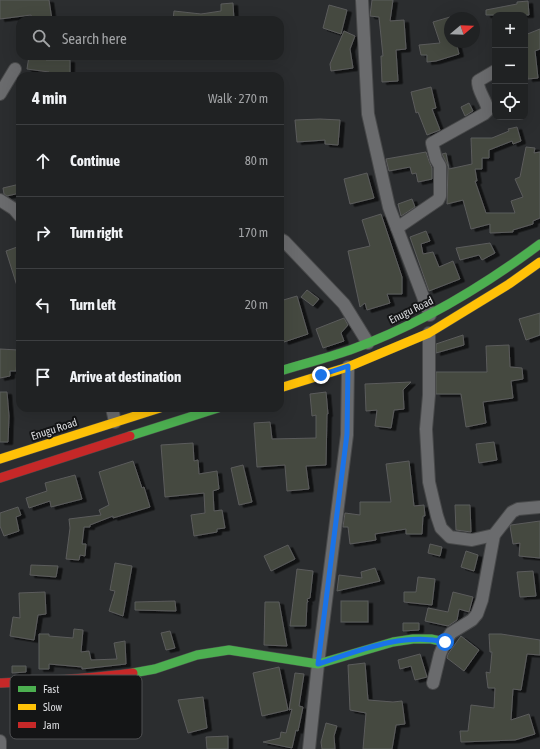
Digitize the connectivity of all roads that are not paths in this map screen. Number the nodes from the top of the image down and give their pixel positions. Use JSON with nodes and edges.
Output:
{"nodes":[{"id":1,"x":362,"y":0,"type":"edge"},
{"id":2,"x":15,"y":69,"type":"dead end"},
{"id":3,"x":492,"y":73,"type":"edge"},
{"id":4,"x":0,"y":94,"type":"edge"},
{"id":5,"x":0,"y":200,"type":"edge"},
{"id":6,"x":16,"y":211,"type":"edge"},
{"id":7,"x":397,"y":228,"type":"junction"},
{"id":8,"x":284,"y":241,"type":"edge"},
{"id":9,"x":540,"y":244,"type":"edge"},
{"id":10,"x":540,"y":262,"type":"edge"},
{"id":11,"x":430,"y":315,"type":"junction"},
{"id":12,"x":429,"y":332,"type":"junction"},
{"id":13,"x":368,"y":343,"type":"junction"},
{"id":14,"x":348,"y":366,"type":"junction"},
{"id":15,"x":284,"y":370,"type":"edge"},
{"id":16,"x":284,"y":387,"type":"edge"},
{"id":17,"x":113,"y":412,"type":"edge"},
{"id":18,"x":147,"y":412,"type":"edge"},
{"id":19,"x":206,"y":412,"type":"edge"},
{"id":20,"x":115,"y":422,"type":"junction"},
{"id":21,"x":0,"y":459,"type":"edge"},
{"id":22,"x":0,"y":478,"type":"edge"},
{"id":23,"x":540,"y":507,"type":"edge"},
{"id":24,"x":494,"y":535,"type":"junction"},
{"id":25,"x":445,"y":642,"type":"junction"},
{"id":26,"x":318,"y":664,"type":"junction"},
{"id":27,"x":117,"y":675,"type":"edge"},
{"id":28,"x":433,"y":682,"type":"dead end"},
{"id":29,"x":0,"y":683,"type":"edge"},
{"id":30,"x":10,"y":683,"type":"edge"},
{"id":31,"x":0,"y":741,"type":"edge"},
{"id":32,"x":0,"y":749,"type":"edge"},
{"id":33,"x":309,"y":749,"type":"edge"}],
"edges":[{"from":1,"to":7,"type":"street"},
{"from":2,"to":4,"type":"street"},
{"from":3,"to":7,"type":"street"},
{"from":5,"to":6,"type":"street"},
{"from":7,"to":11,"type":"street"},
{"from":8,"to":13,"type":"street"},
{"from":9,"to":11,"type":"main road","name":"Enugu Road"},
{"from":10,"to":12,"type":"main road"},
{"from":11,"to":13,"type":"main road","name":"Enugu Road"},
{"from":12,"to":14,"type":"main road"},
{"from":12,"to":24,"type":"street"},
{"from":13,"to":15,"type":"main road","name":"Enugu Road"},
{"from":14,"to":16,"type":"main road"},
{"from":14,"to":26,"type":"street"},
{"from":17,"to":20,"type":"street"},
{"from":18,"to":20,"type":"main road","name":"Enugu Road"},
{"from":19,"to":22,"type":"main road"},
{"from":20,"to":21,"type":"main road","name":"Enugu Road"},
{"from":23,"to":24,"type":"street"},
{"from":24,"to":25,"type":"street"},
{"from":25,"to":26,"type":"main road"},
{"from":25,"to":28,"type":"street"},
{"from":26,"to":27,"type":"main road"},
{"from":26,"to":33,"type":"street"},
{"from":29,"to":30,"type":"main road"},
{"from":31,"to":32,"type":"street"}]}
